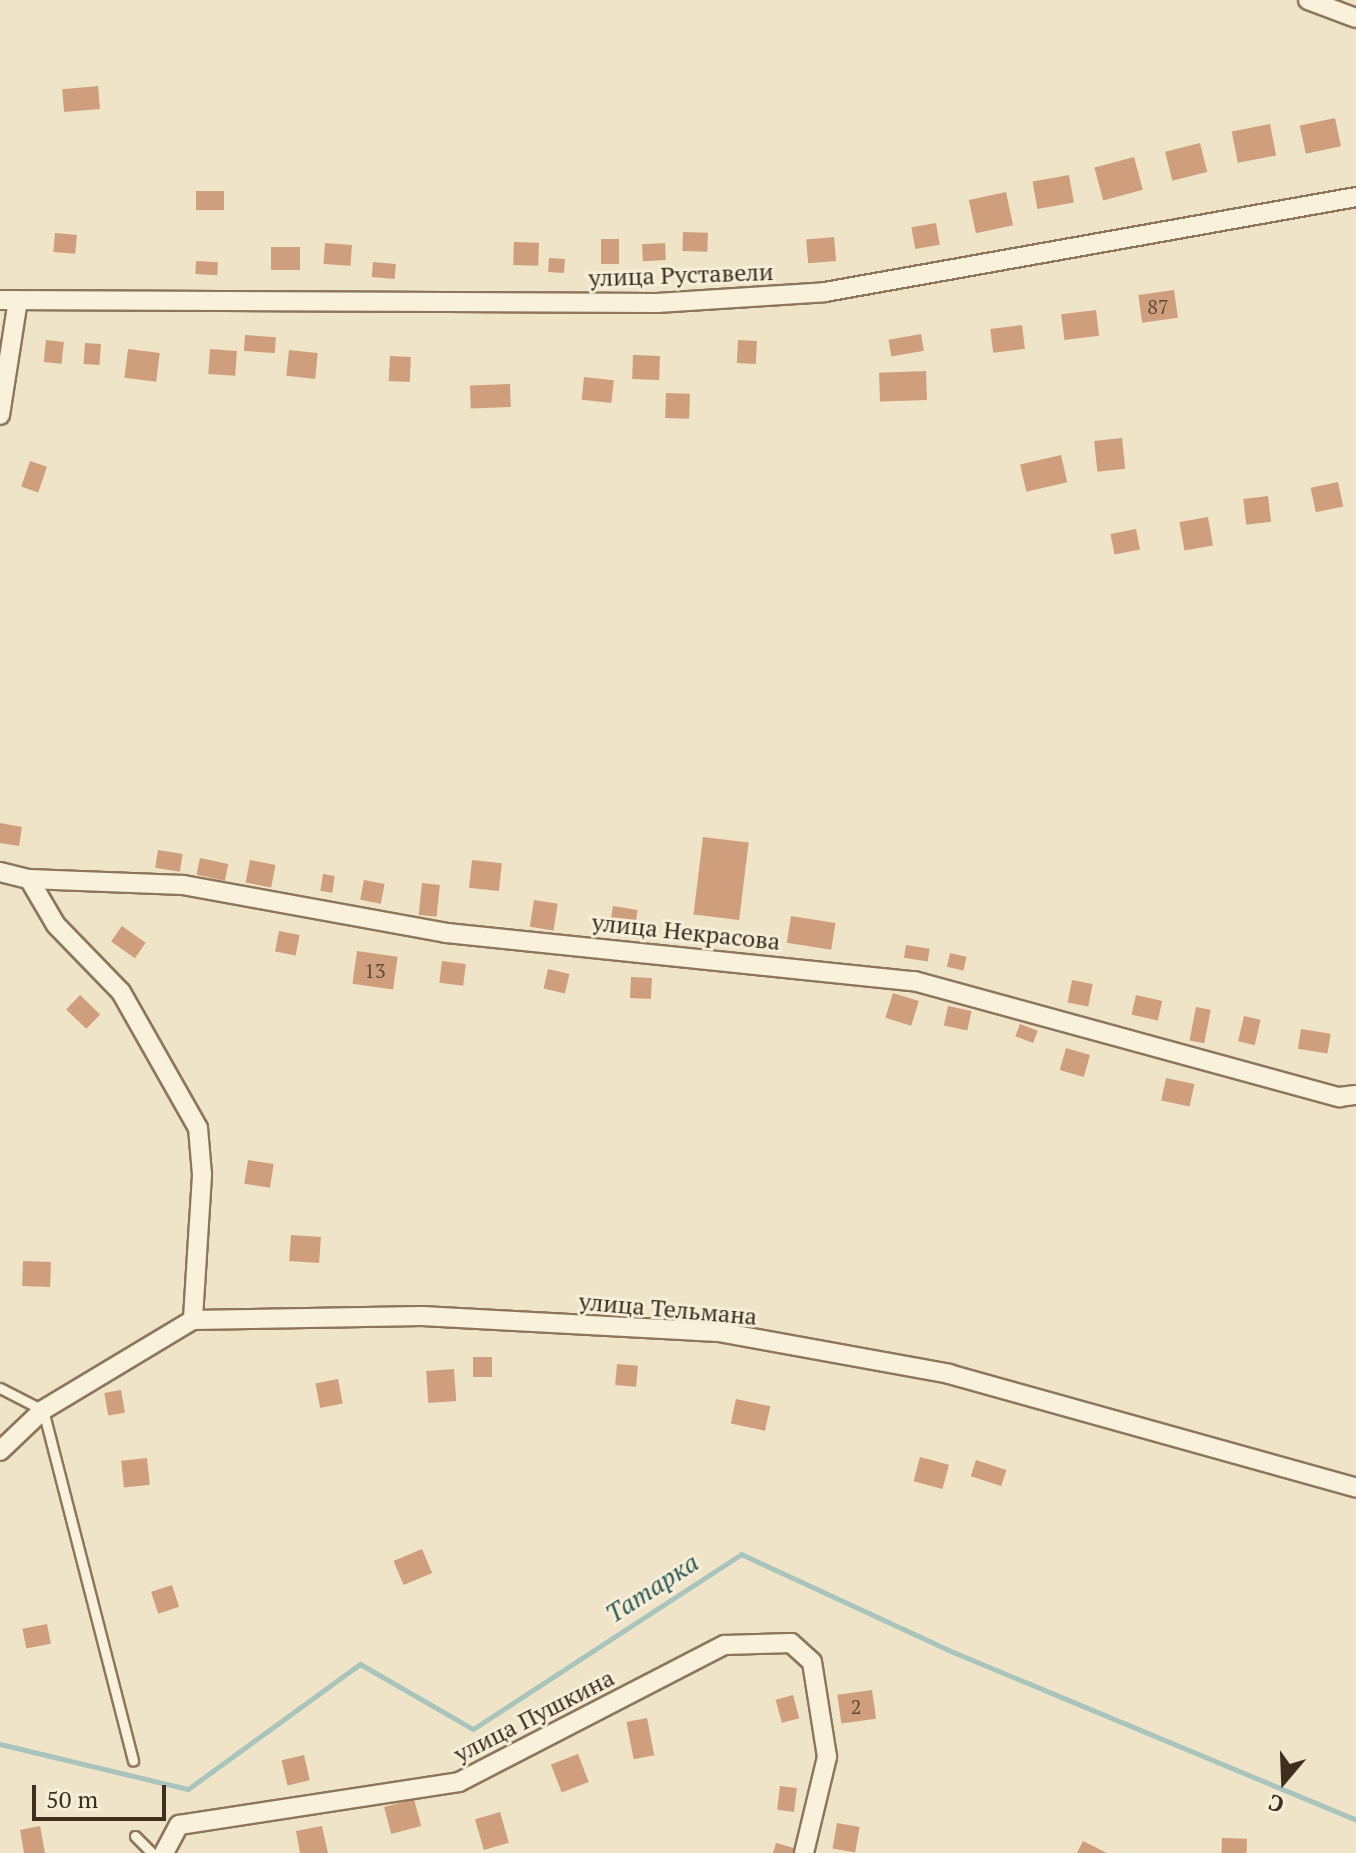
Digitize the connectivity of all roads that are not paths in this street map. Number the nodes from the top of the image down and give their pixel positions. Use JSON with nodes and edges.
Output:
{"nodes":[{"id":1,"x":1308,"y":0,"type":"edge"},
{"id":2,"x":1356,"y":18,"type":"edge"},
{"id":3,"x":1356,"y":197,"type":"edge"},
{"id":4,"x":9,"y":300,"type":"edge"},
{"id":5,"x":0,"y":415,"type":"edge"},
{"id":6,"x":0,"y":872,"type":"edge"},
{"id":7,"x":29,"y":879,"type":"junction"},
{"id":8,"x":1356,"y":1095,"type":"edge"},
{"id":9,"x":193,"y":1320,"type":"junction"},
{"id":10,"x":0,"y":1388,"type":"edge"},
{"id":11,"x":43,"y":1410,"type":"junction"},
{"id":12,"x":0,"y":1451,"type":"edge"},
{"id":13,"x":1356,"y":1488,"type":"edge"},
{"id":14,"x":133,"y":1761,"type":"dead end"},
{"id":15,"x":135,"y":1836,"type":"dead end"},
{"id":16,"x":152,"y":1853,"type":"edge"},
{"id":17,"x":164,"y":1853,"type":"edge"},
{"id":18,"x":804,"y":1853,"type":"edge"}],
"edges":[{"from":1,"to":2,"type":"street"},
{"from":3,"to":4,"type":"street","name":"улица Руставели"},
{"from":4,"to":5,"type":"street"},
{"from":6,"to":7,"type":"street","name":"улица Некрасова"},
{"from":7,"to":8,"type":"street","name":"улица Некрасова"},
{"from":7,"to":9,"type":"street"},
{"from":9,"to":11,"type":"street","name":"улица Тельмана"},
{"from":9,"to":13,"type":"street","name":"улица Тельмана"},
{"from":10,"to":11,"type":"lane"},
{"from":11,"to":12,"type":"street","name":"улица Тельмана"},
{"from":11,"to":14,"type":"lane"},
{"from":15,"to":16,"type":"lane"},
{"from":17,"to":18,"type":"street","name":"улица Пушкина"}]}
